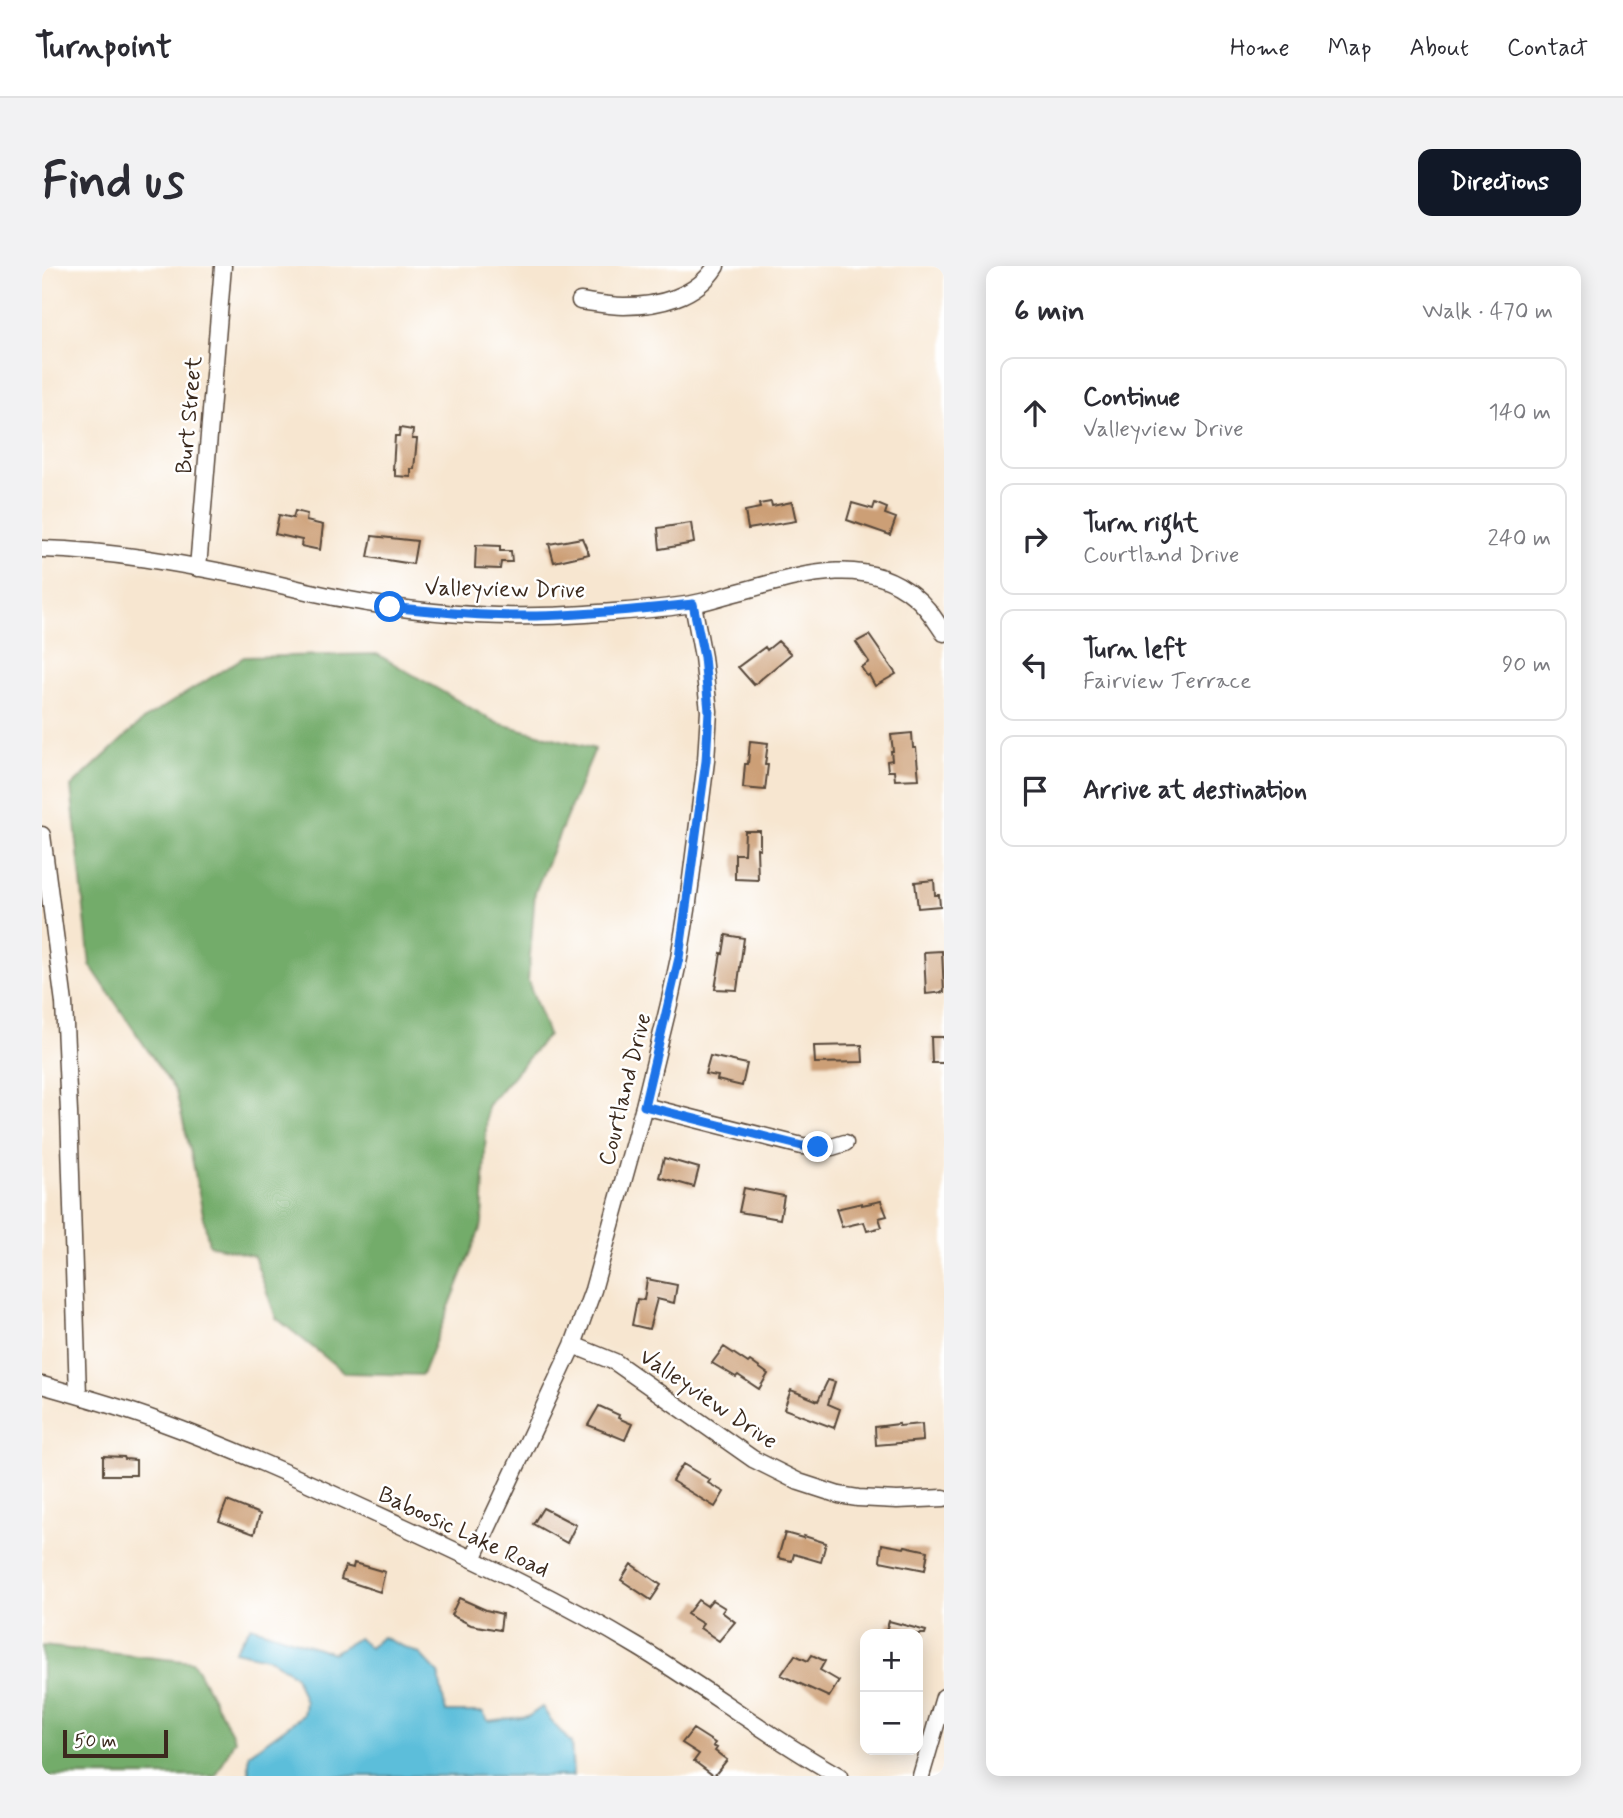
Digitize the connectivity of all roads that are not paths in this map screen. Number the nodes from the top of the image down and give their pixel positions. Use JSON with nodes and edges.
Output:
{"nodes":[{"id":1,"x":223,"y":266,"type":"edge"},
{"id":2,"x":716,"y":266,"type":"edge"},
{"id":3,"x":580,"y":301,"type":"dead end"},
{"id":4,"x":42,"y":549,"type":"edge"},
{"id":5,"x":198,"y":568,"type":"junction"},
{"id":6,"x":693,"y":604,"type":"junction"},
{"id":7,"x":944,"y":633,"type":"edge"},
{"id":8,"x":42,"y":835,"type":"edge"},
{"id":9,"x":644,"y":1106,"type":"junction"},
{"id":10,"x":845,"y":1143,"type":"dead end"},
{"id":11,"x":573,"y":1345,"type":"junction"},
{"id":12,"x":42,"y":1385,"type":"edge"},
{"id":13,"x":78,"y":1395,"type":"junction"},
{"id":14,"x":944,"y":1498,"type":"edge"},
{"id":15,"x":473,"y":1559,"type":"junction"},
{"id":16,"x":944,"y":1697,"type":"edge"},
{"id":17,"x":839,"y":1776,"type":"edge"},
{"id":18,"x":921,"y":1776,"type":"edge"}],
"edges":[{"from":1,"to":5,"type":"street","name":"Burt Street"},
{"from":2,"to":3,"type":"street"},
{"from":4,"to":5,"type":"street","name":"Valleyview Drive"},
{"from":5,"to":6,"type":"street","name":"Valleyview Drive"},
{"from":6,"to":7,"type":"street","name":"Valleyview Drive"},
{"from":6,"to":9,"type":"street","name":"Courtland Drive"},
{"from":8,"to":13,"type":"street"},
{"from":9,"to":10,"type":"street"},
{"from":9,"to":11,"type":"street","name":"Courtland Drive"},
{"from":11,"to":14,"type":"street","name":"Valleyview Drive"},
{"from":11,"to":15,"type":"street","name":"Courtland Drive"},
{"from":12,"to":13,"type":"street","name":"Baboosic Lake Road"},
{"from":13,"to":15,"type":"street","name":"Baboosic Lake Road"},
{"from":15,"to":17,"type":"street","name":"Baboosic Lake Road"},
{"from":16,"to":18,"type":"street"}]}
